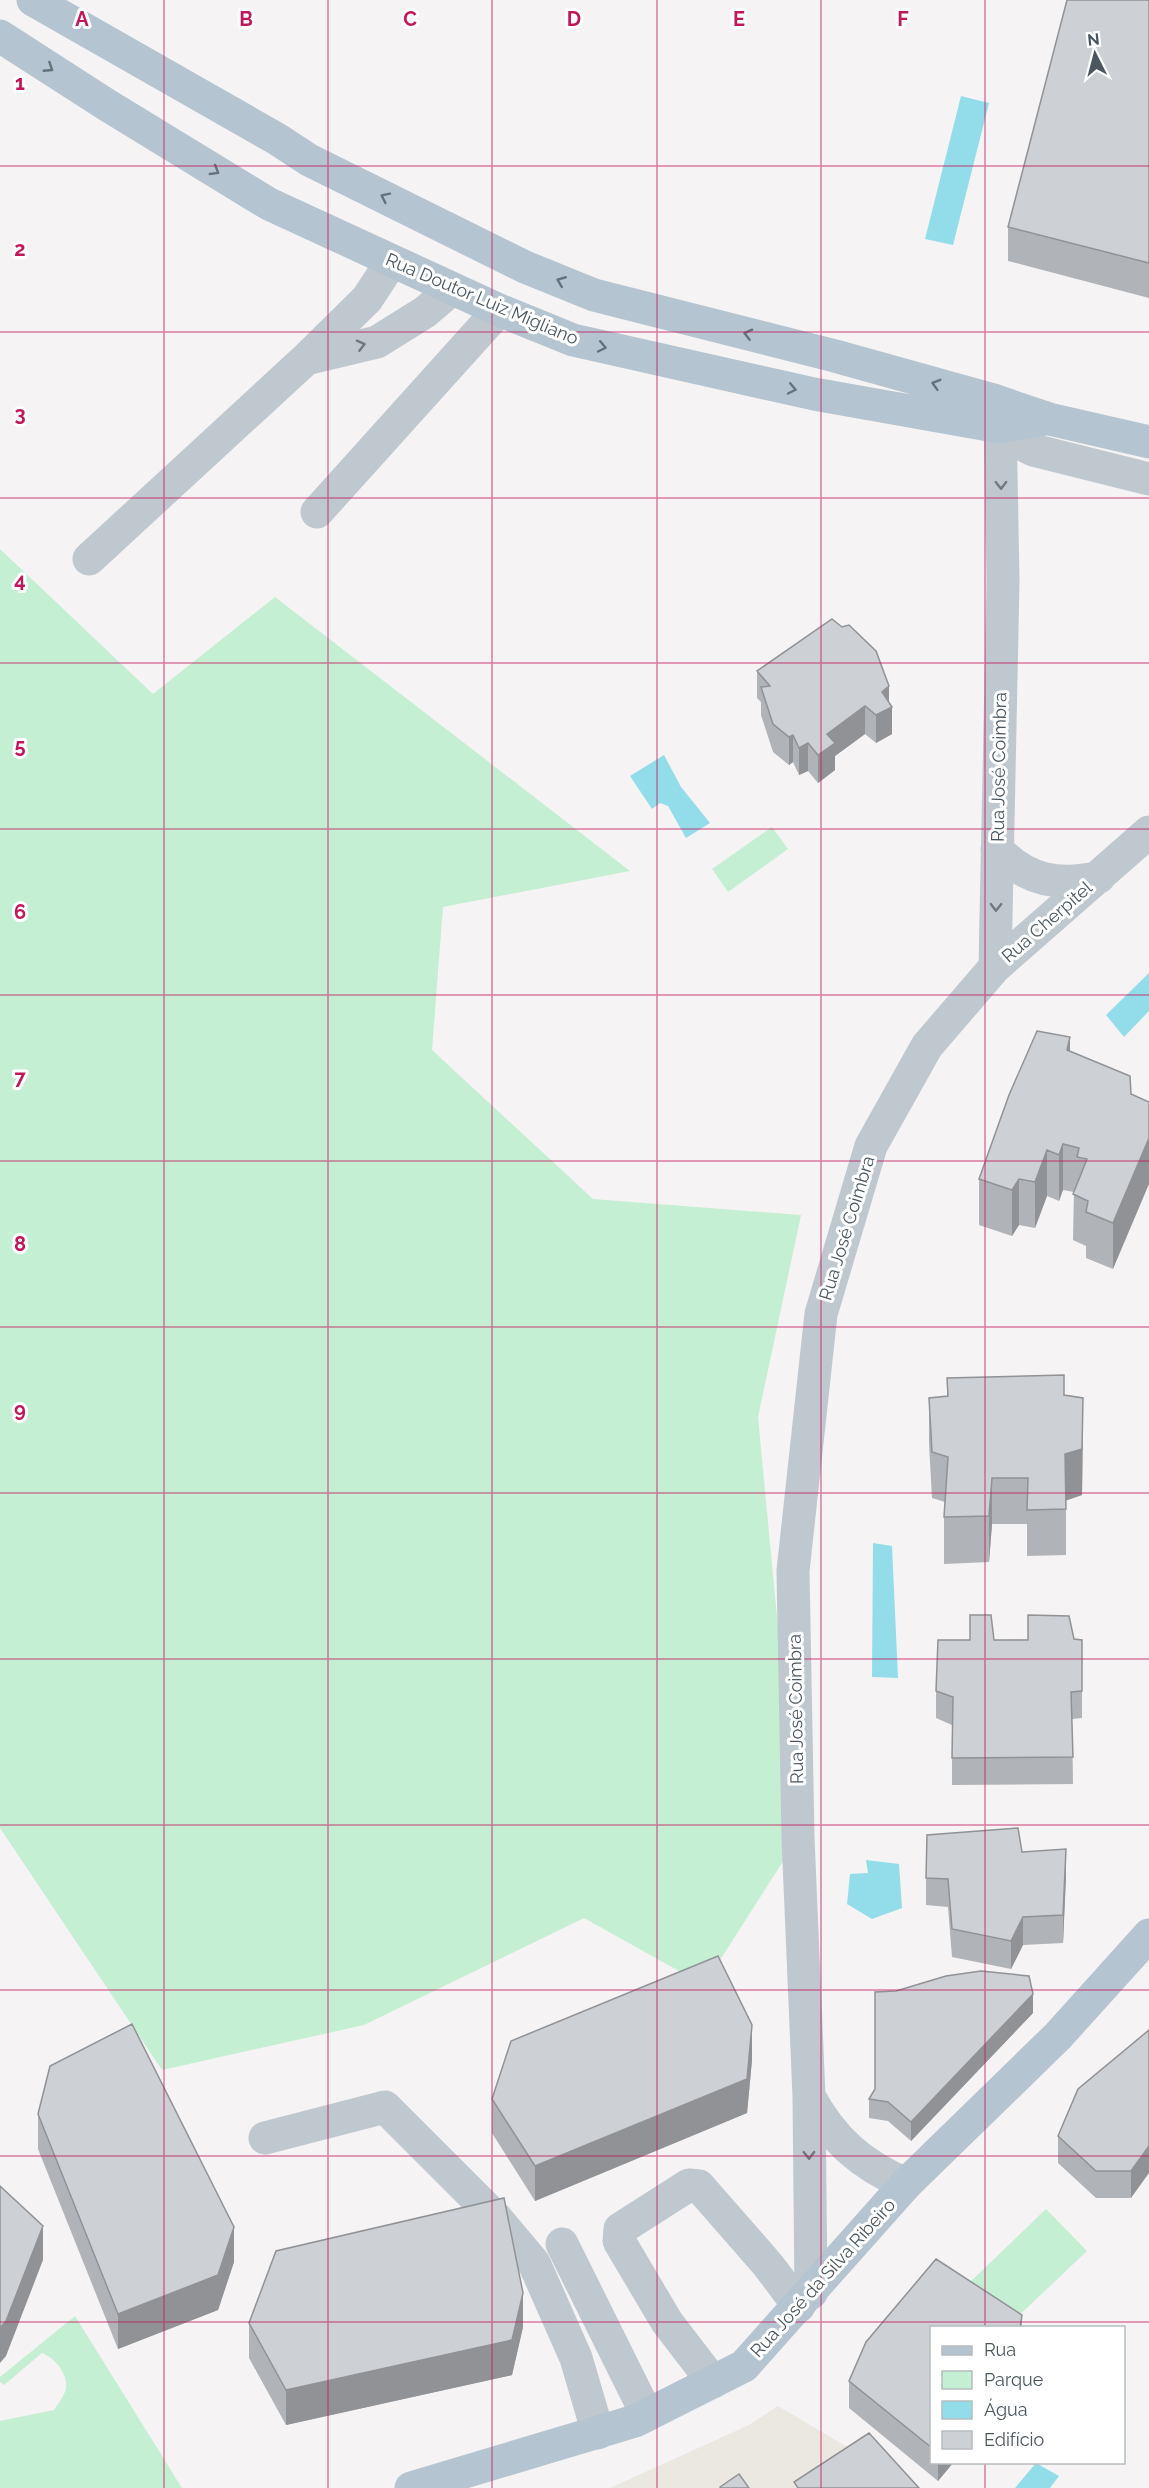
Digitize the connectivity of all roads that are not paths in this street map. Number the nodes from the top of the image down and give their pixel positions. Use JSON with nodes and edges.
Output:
{"nodes":[{"id":1,"x":33,"y":0,"type":"edge"},
{"id":2,"x":0,"y":36,"type":"edge"},
{"id":3,"x":392,"y":261,"type":"junction"},
{"id":4,"x":452,"y":289,"type":"junction"},
{"id":5,"x":499,"y":310,"type":"junction"},
{"id":6,"x":305,"y":360,"type":"junction"},
{"id":7,"x":1016,"y":414,"type":"junction"},
{"id":8,"x":1149,"y":442,"type":"edge"},
{"id":9,"x":1149,"y":479,"type":"edge"},
{"id":10,"x":317,"y":512,"type":"dead end"},
{"id":11,"x":89,"y":559,"type":"dead end"},
{"id":12,"x":1149,"y":832,"type":"edge"},
{"id":13,"x":997,"y":849,"type":"junction"},
{"id":14,"x":1099,"y":877,"type":"junction"},
{"id":15,"x":994,"y":967,"type":"junction"},
{"id":16,"x":1149,"y":1935,"type":"edge"},
{"id":17,"x":809,"y":2096,"type":"junction"},
{"id":18,"x":265,"y":2138,"type":"dead end"},
{"id":19,"x":906,"y":2184,"type":"junction"},
{"id":20,"x":562,"y":2244,"type":"dead end"},
{"id":21,"x":805,"y":2299,"type":"junction"},
{"id":22,"x":713,"y":2382,"type":"junction"},
{"id":23,"x":648,"y":2415,"type":"junction"},
{"id":24,"x":598,"y":2433,"type":"junction"},
{"id":25,"x":414,"y":2488,"type":"edge"}],
"edges":[{"from":7,"to":1,"type":"main road","name":"Rua Doutor Luiz Migliano","one_way":true},
{"from":2,"to":3,"type":"main road","name":"Rua Doutor Luiz Migliano","one_way":true},
{"from":3,"to":4,"type":"main road","name":"Rua Doutor Luiz Migliano"},
{"from":3,"to":6,"type":"street"},
{"from":4,"to":5,"type":"main road","name":"Rua Doutor Luiz Migliano"},
{"from":6,"to":4,"type":"street","one_way":true},
{"from":5,"to":7,"type":"main road","name":"Rua Doutor Luiz Migliano","one_way":true},
{"from":5,"to":10,"type":"street"},
{"from":6,"to":11,"type":"street"},
{"from":7,"to":8,"type":"main road","name":"Rua Doutor Luiz Migliano"},
{"from":7,"to":9,"type":"street"},
{"from":7,"to":13,"type":"street","name":"Rua José Coimbra","one_way":true},
{"from":12,"to":14,"type":"street","name":"Rua Cherpitel"},
{"from":13,"to":14,"type":"street","name":"Rua Cherpitel"},
{"from":13,"to":15,"type":"street","name":"Rua José Coimbra","one_way":true},
{"from":14,"to":15,"type":"street","name":"Rua Cherpitel"},
{"from":15,"to":17,"type":"street","name":"Rua José Coimbra"},
{"from":16,"to":19,"type":"main road","name":"Rua José da Silva Ribeiro"},
{"from":17,"to":19,"type":"street","name":"Rua José Coimbra"},
{"from":17,"to":21,"type":"street","name":"Rua José Coimbra","one_way":true},
{"from":18,"to":24,"type":"street"},
{"from":19,"to":21,"type":"main road","name":"Rua José da Silva Ribeiro"},
{"from":20,"to":23,"type":"street"},
{"from":21,"to":22,"type":"main road","name":"Rua José da Silva Ribeiro"},
{"from":21,"to":22,"type":"street"},
{"from":22,"to":23,"type":"main road","name":"Rua José da Silva Ribeiro"},
{"from":23,"to":24,"type":"main road","name":"Rua José da Silva Ribeiro"},
{"from":24,"to":25,"type":"main road","name":"Rua José da Silva Ribeiro"}]}
